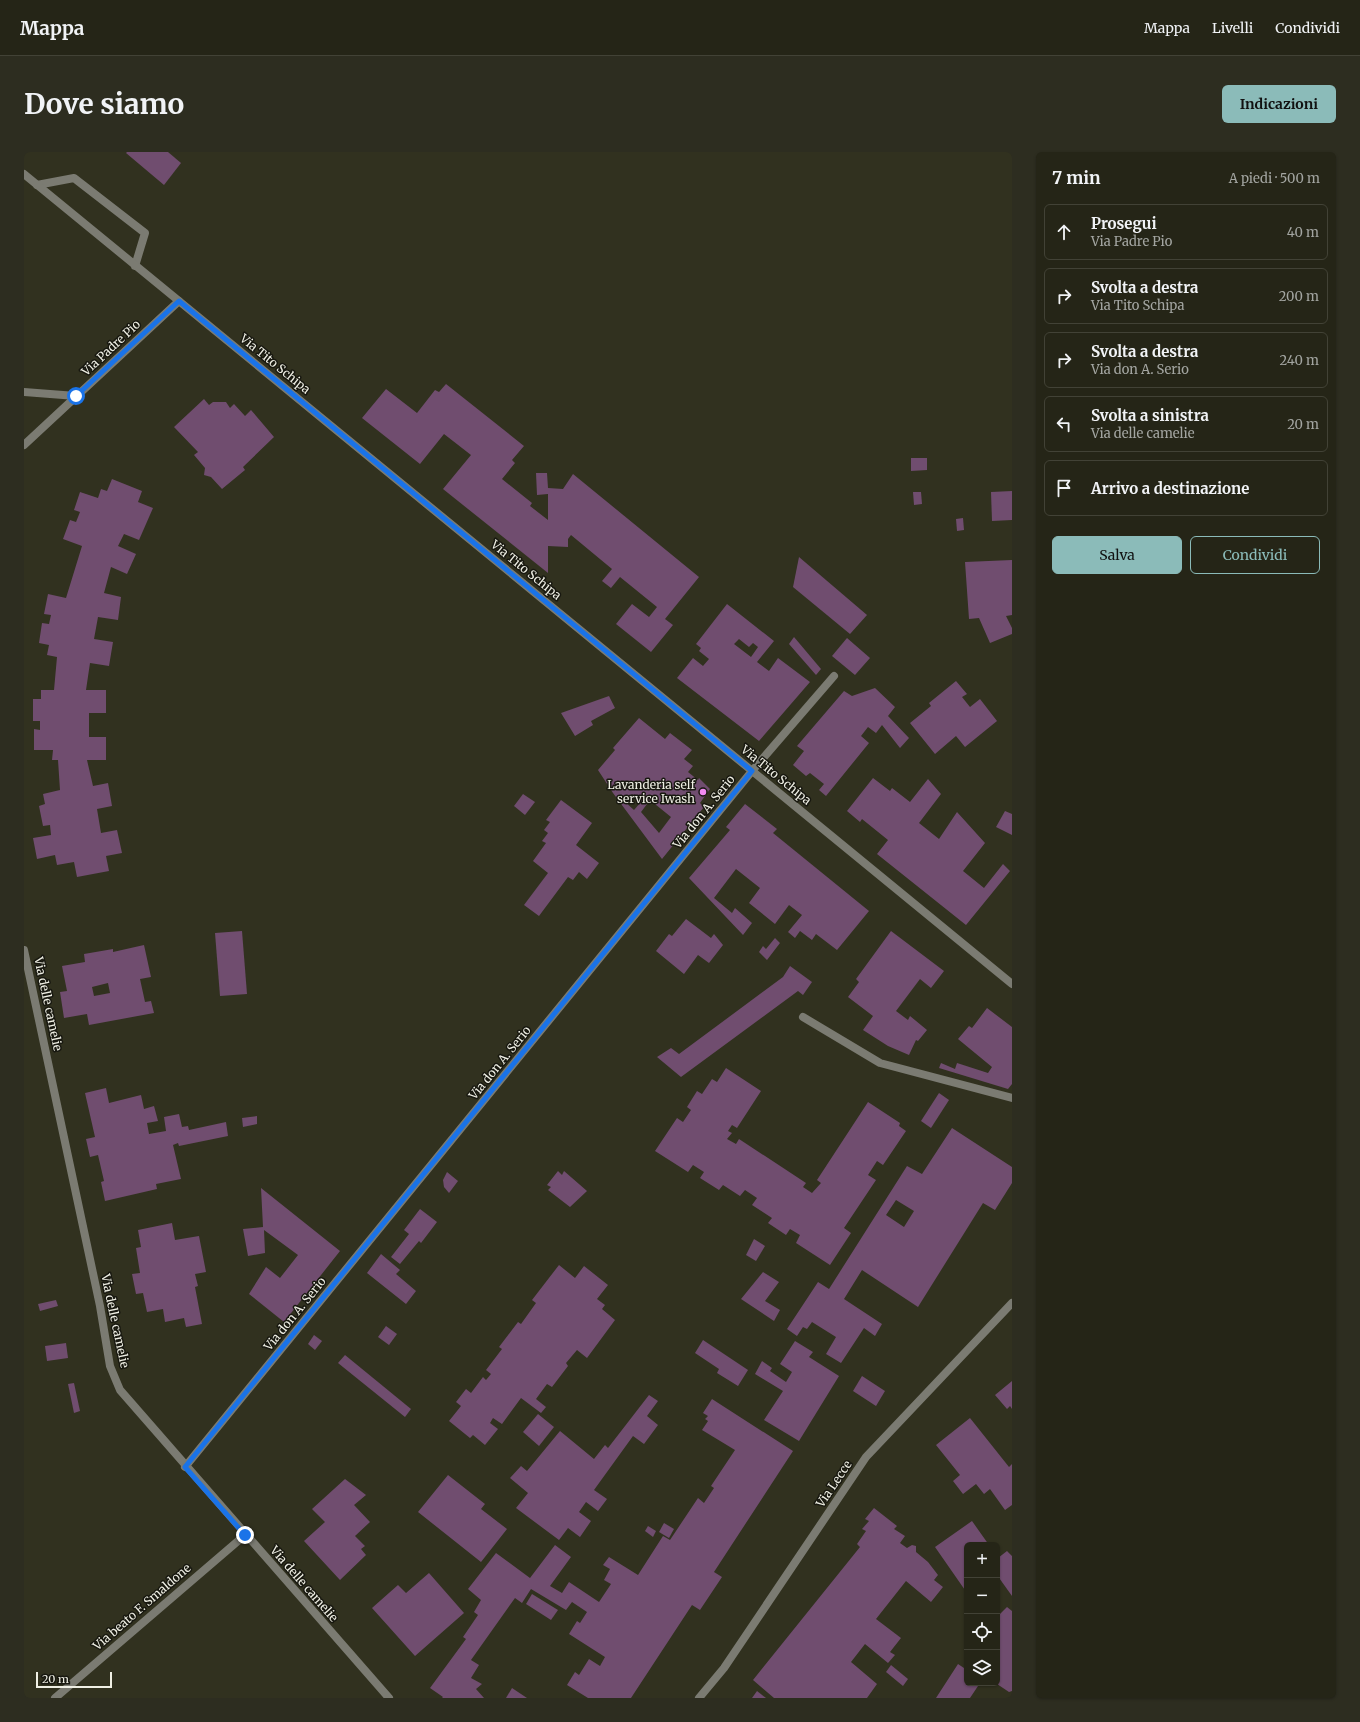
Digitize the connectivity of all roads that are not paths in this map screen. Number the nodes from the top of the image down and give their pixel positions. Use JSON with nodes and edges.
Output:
{"nodes":[{"id":1,"x":24,"y":174,"type":"edge"},
{"id":2,"x":37,"y":185,"type":"junction"},
{"id":3,"x":136,"y":266,"type":"junction"},
{"id":4,"x":179,"y":301,"type":"junction"},
{"id":5,"x":24,"y":392,"type":"edge"},
{"id":6,"x":76,"y":396,"type":"junction"},
{"id":7,"x":24,"y":445,"type":"edge"},
{"id":8,"x":834,"y":676,"type":"dead end"},
{"id":9,"x":752,"y":771,"type":"junction"},
{"id":10,"x":24,"y":950,"type":"edge"},
{"id":11,"x":1012,"y":984,"type":"edge"},
{"id":12,"x":802,"y":1017,"type":"dead end"},
{"id":13,"x":1012,"y":1098,"type":"edge"},
{"id":14,"x":1012,"y":1303,"type":"edge"},
{"id":15,"x":185,"y":1467,"type":"junction"},
{"id":16,"x":245,"y":1535,"type":"junction"},
{"id":17,"x":55,"y":1698,"type":"edge"},
{"id":18,"x":389,"y":1698,"type":"edge"},
{"id":19,"x":699,"y":1698,"type":"edge"}],
"edges":[{"from":1,"to":2,"type":"street","name":"Via Tito Schipa"},
{"from":2,"to":3,"type":"street","name":"Via Tito Schipa"},
{"from":2,"to":3,"type":"street"},
{"from":3,"to":4,"type":"street","name":"Via Tito Schipa"},
{"from":4,"to":6,"type":"street","name":"Via Padre Pio"},
{"from":4,"to":9,"type":"street","name":"Via Tito Schipa"},
{"from":5,"to":6,"type":"street"},
{"from":6,"to":7,"type":"street","name":"Via Padre Pio"},
{"from":8,"to":9,"type":"street","name":"Via don A. Serio"},
{"from":9,"to":11,"type":"street","name":"Via Tito Schipa"},
{"from":9,"to":15,"type":"street","name":"Via don A. Serio"},
{"from":10,"to":15,"type":"street","name":"Via delle camelie"},
{"from":12,"to":13,"type":"street"},
{"from":14,"to":19,"type":"street","name":"Via Lecce"},
{"from":15,"to":16,"type":"street","name":"Via delle camelie"},
{"from":16,"to":17,"type":"street","name":"Via beato F. Smaldone"},
{"from":16,"to":18,"type":"street","name":"Via delle camelie"}]}
